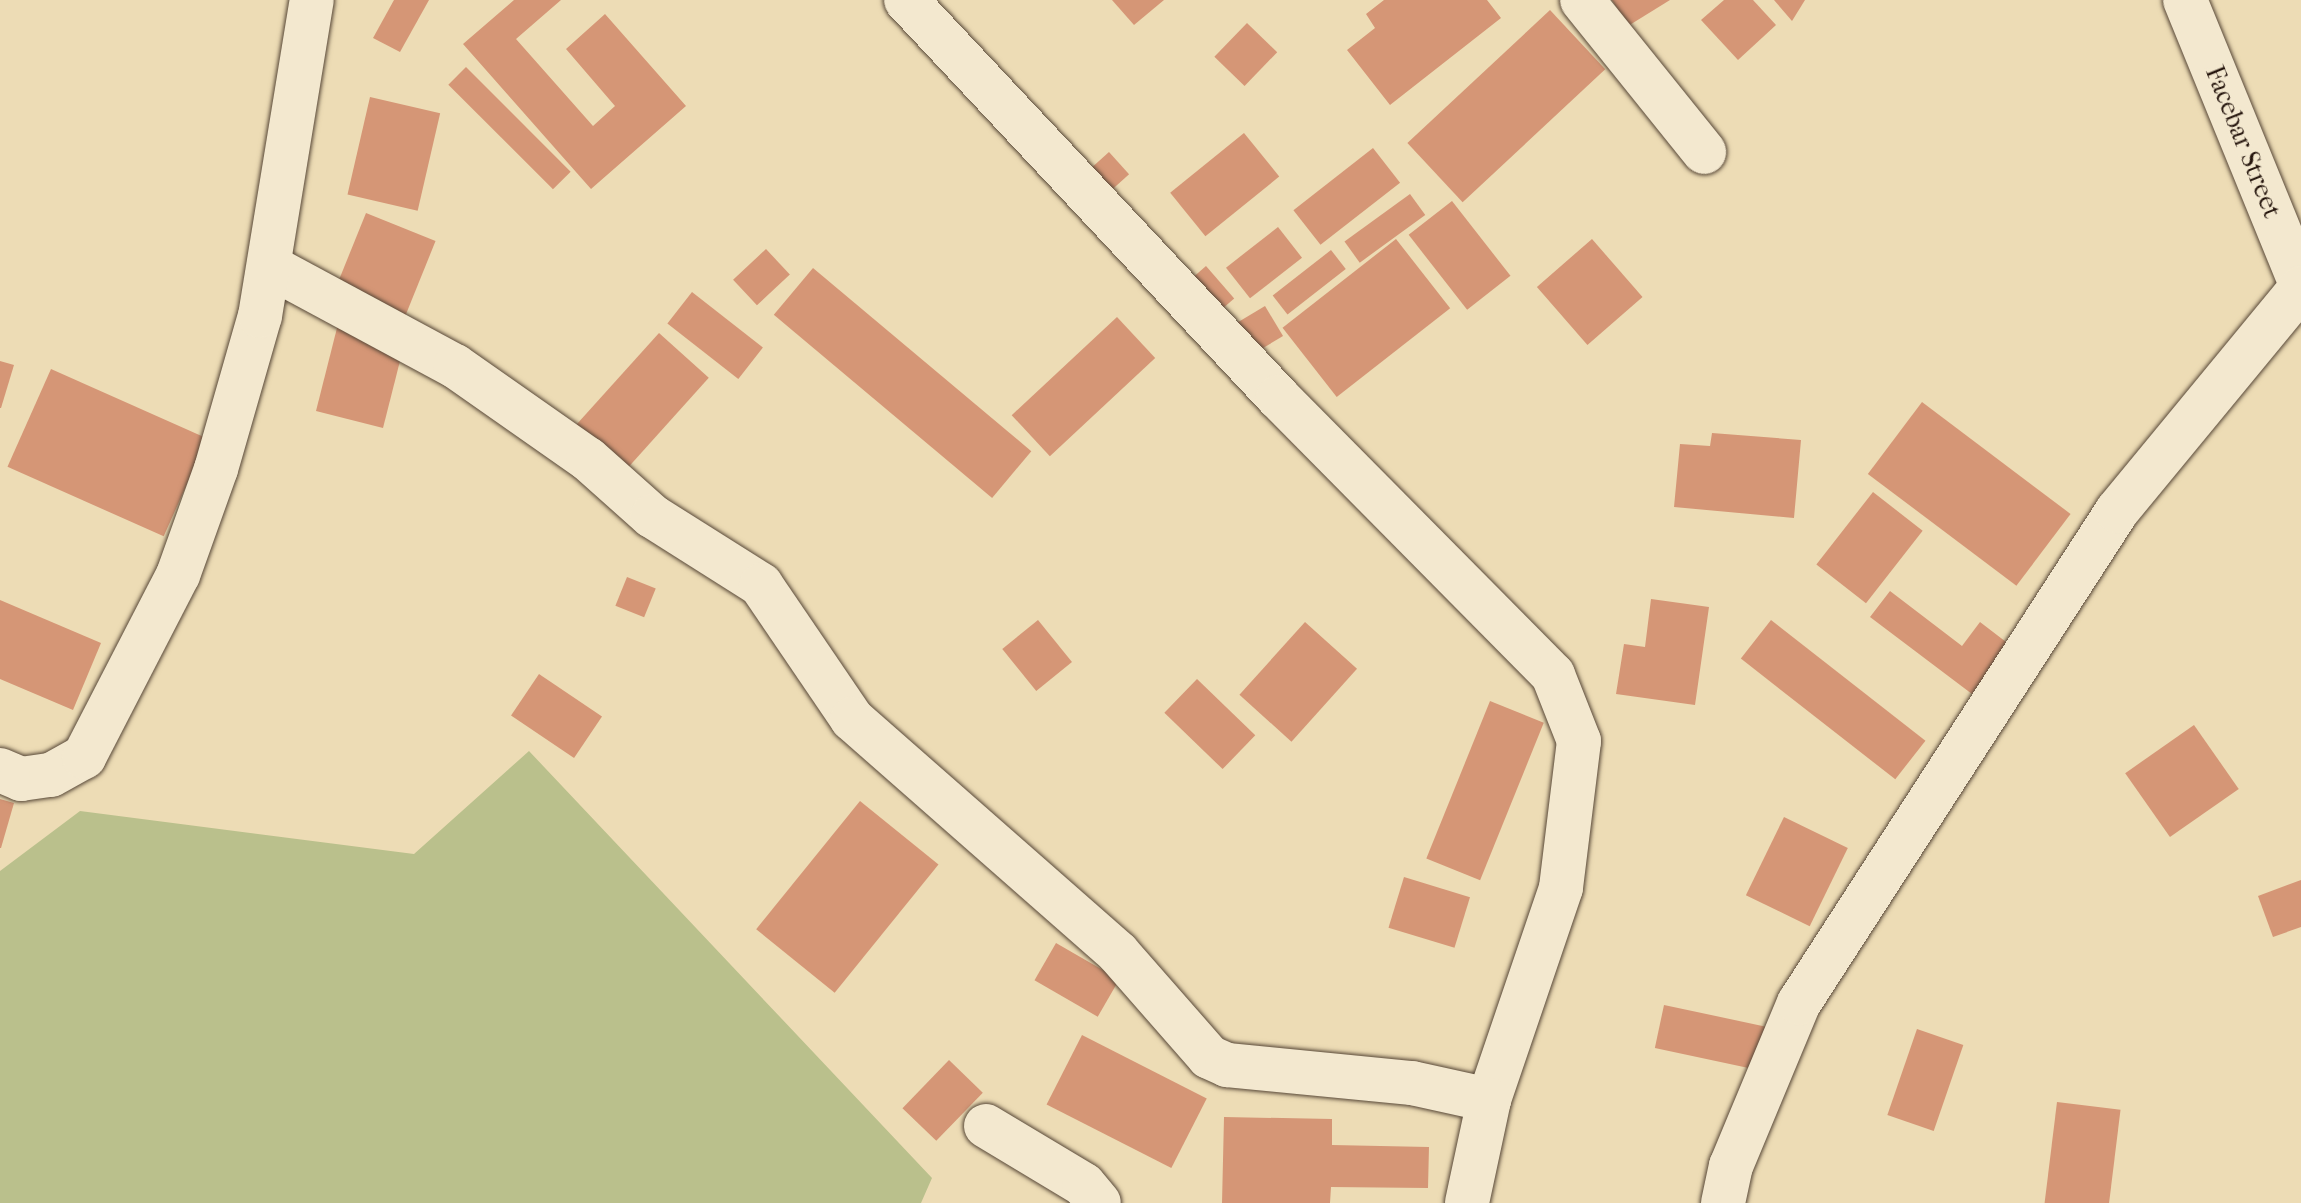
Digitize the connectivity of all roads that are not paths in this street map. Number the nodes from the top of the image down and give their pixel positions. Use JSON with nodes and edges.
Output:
{"nodes":[{"id":1,"x":312,"y":0,"type":"edge"},
{"id":2,"x":906,"y":0,"type":"edge"},
{"id":3,"x":1582,"y":0,"type":"edge"},
{"id":4,"x":2185,"y":0,"type":"edge"},
{"id":5,"x":1704,"y":152,"type":"dead end"},
{"id":6,"x":271,"y":267,"type":"junction"},
{"id":7,"x":2301,"y":286,"type":"edge"},
{"id":8,"x":0,"y":770,"type":"edge"},
{"id":9,"x":1489,"y":1100,"type":"junction"},
{"id":10,"x":986,"y":1126,"type":"dead end"},
{"id":11,"x":1099,"y":1203,"type":"edge"},
{"id":12,"x":1467,"y":1203,"type":"edge"},
{"id":13,"x":1723,"y":1203,"type":"edge"}],
"edges":[{"from":1,"to":6,"type":"street"},
{"from":2,"to":9,"type":"street"},
{"from":3,"to":5,"type":"street"},
{"from":4,"to":7,"type":"street","name":"Facebar Street"},
{"from":6,"to":8,"type":"street"},
{"from":6,"to":9,"type":"street"},
{"from":7,"to":13,"type":"street"},
{"from":9,"to":12,"type":"street"},
{"from":10,"to":11,"type":"street"}]}
